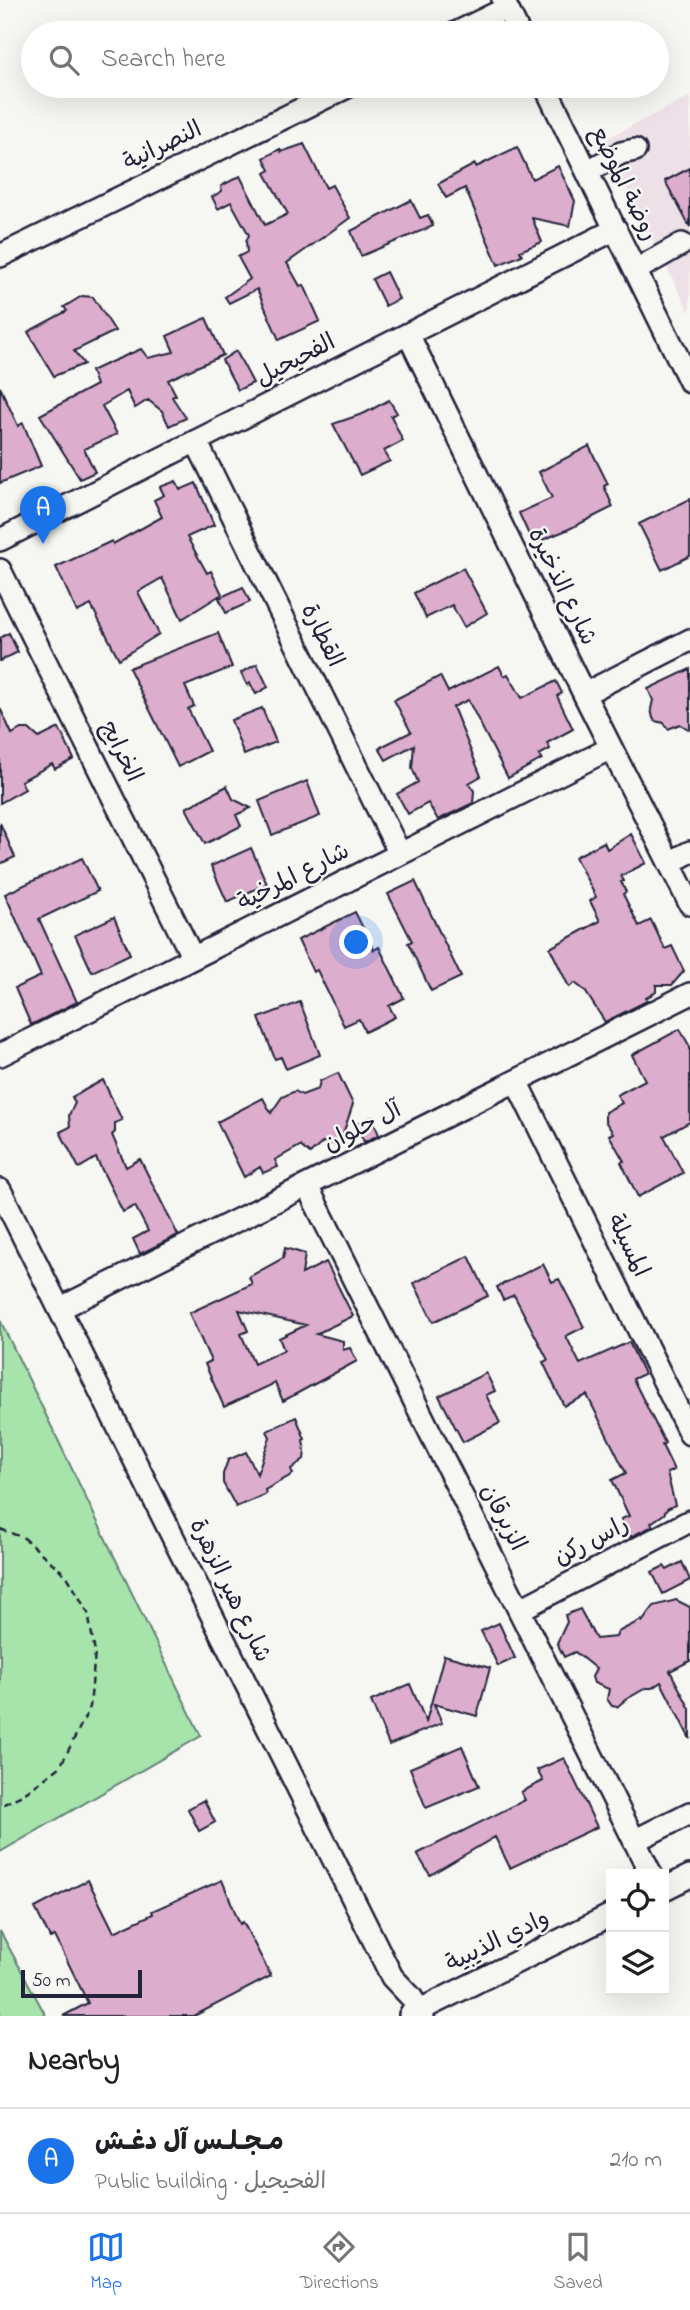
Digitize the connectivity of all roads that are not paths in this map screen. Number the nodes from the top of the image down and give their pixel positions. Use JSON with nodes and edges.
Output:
{"nodes":[{"id":1,"x":505,"y":4,"type":"edge"},
{"id":2,"x":476,"y":21,"type":"edge"},
{"id":3,"x":513,"y":21,"type":"edge"},
{"id":4,"x":324,"y":98,"type":"edge"},
{"id":5,"x":551,"y":98,"type":"edge"},
{"id":6,"x":635,"y":150,"type":"dead end"},
{"id":7,"x":587,"y":172,"type":"junction"},
{"id":8,"x":616,"y":229,"type":"junction"},
{"id":9,"x":681,"y":244,"type":"dead end"},
{"id":10,"x":0,"y":256,"type":"edge"},
{"id":11,"x":636,"y":270,"type":"junction"},
{"id":12,"x":408,"y":334,"type":"junction"},
{"id":13,"x":690,"y":382,"type":"edge"},
{"id":14,"x":196,"y":441,"type":"junction"},
{"id":15,"x":0,"y":540,"type":"edge"},
{"id":16,"x":0,"y":570,"type":"edge"},
{"id":17,"x":690,"y":640,"type":"edge"},
{"id":18,"x":584,"y":694,"type":"junction"},
{"id":19,"x":611,"y":748,"type":"junction"},
{"id":20,"x":690,"y":852,"type":"edge"},
{"id":21,"x":400,"y":854,"type":"junction"},
{"id":22,"x":669,"y":863,"type":"junction"},
{"id":23,"x":690,"y":904,"type":"edge"},
{"id":24,"x":193,"y":958,"type":"junction"},
{"id":25,"x":690,"y":994,"type":"edge"},
{"id":26,"x":0,"y":1055,"type":"edge"},
{"id":27,"x":516,"y":1081,"type":"junction"},
{"id":28,"x":307,"y":1186,"type":"junction"},
{"id":29,"x":0,"y":1190,"type":"edge"},
{"id":30,"x":59,"y":1309,"type":"junction"},
{"id":31,"x":690,"y":1433,"type":"edge"},
{"id":32,"x":690,"y":1521,"type":"edge"},
{"id":33,"x":519,"y":1610,"type":"junction"},
{"id":34,"x":690,"y":1813,"type":"edge"},
{"id":35,"x":634,"y":1841,"type":"junction"},
{"id":36,"x":648,"y":1869,"type":"edge"},
{"id":37,"x":690,"y":1876,"type":"edge"},
{"id":38,"x":669,"y":1886,"type":"edge"},
{"id":39,"x":606,"y":1918,"type":"edge"},
{"id":40,"x":417,"y":2014,"type":"edge"}],
"edges":[{"from":1,"to":2,"type":"street"},
{"from":1,"to":3,"type":"street"},
{"from":4,"to":10,"type":"street","name":"النصرانية"},
{"from":5,"to":7,"type":"street","name":"روضة الموضع"},
{"from":6,"to":7,"type":"street"},
{"from":7,"to":8,"type":"street","name":"روضة الموضع"},
{"from":8,"to":11,"type":"street","name":"روضة الموضع"},
{"from":8,"to":12,"type":"street","name":"الفحيحيل"},
{"from":9,"to":11,"type":"street"},
{"from":11,"to":13,"type":"street","name":"روضة الموضع"},
{"from":12,"to":14,"type":"street","name":"الفحيحيل"},
{"from":12,"to":18,"type":"street","name":"شارع الذخيرة"},
{"from":14,"to":15,"type":"street","name":"الفحيحيل"},
{"from":14,"to":21,"type":"street","name":"القطارة"},
{"from":16,"to":24,"type":"street","name":"الخرايج"},
{"from":17,"to":18,"type":"street"},
{"from":18,"to":19,"type":"street","name":"شارع الذخيرة"},
{"from":19,"to":21,"type":"street","name":"شارع المرخية"},
{"from":19,"to":22,"type":"street","name":"شارع الذخيرة"},
{"from":20,"to":22,"type":"street"},
{"from":21,"to":24,"type":"street","name":"شارع المرخية"},
{"from":22,"to":23,"type":"street","name":"شارع الذخيرة"},
{"from":24,"to":26,"type":"street","name":"شارع المرخية"},
{"from":25,"to":27,"type":"street","name":"آل حلوان"},
{"from":27,"to":28,"type":"street","name":"آل حلوان"},
{"from":27,"to":31,"type":"street","name":"المسيلة"},
{"from":28,"to":30,"type":"street","name":"آل حلوان"},
{"from":28,"to":33,"type":"street","name":"الزبرقان"},
{"from":29,"to":30,"type":"street","name":"شارع هير الزهرة"},
{"from":30,"to":40,"type":"street","name":"شارع هير الزهرة"},
{"from":32,"to":33,"type":"street","name":"راس ركن"},
{"from":33,"to":35,"type":"street","name":"الزبرقان"},
{"from":34,"to":35,"type":"street"},
{"from":35,"to":36,"type":"street","name":"الزبرقان"},
{"from":37,"to":38,"type":"street"},
{"from":39,"to":40,"type":"street","name":"وادي الذيبية"}]}
